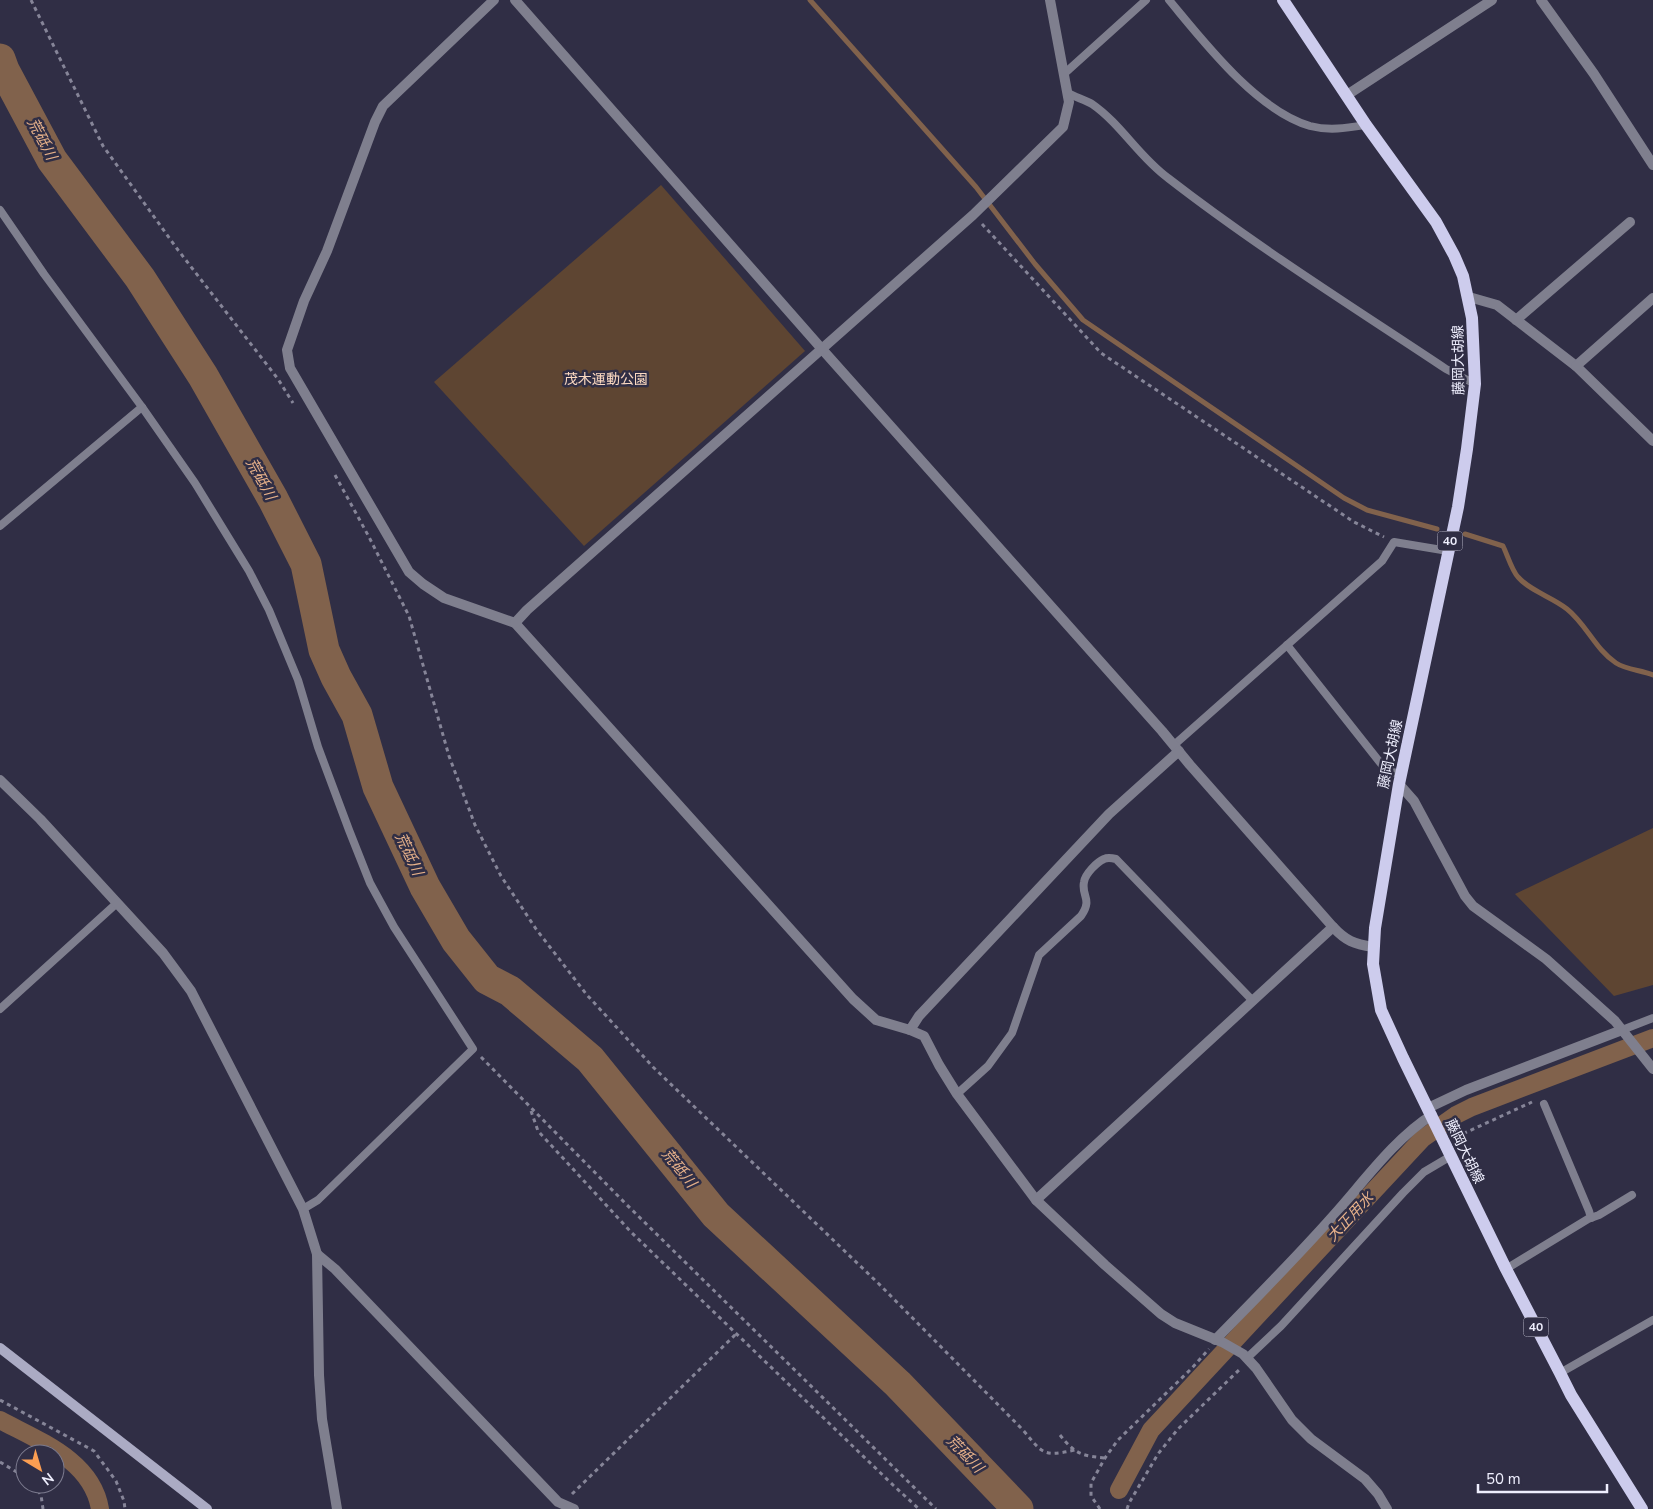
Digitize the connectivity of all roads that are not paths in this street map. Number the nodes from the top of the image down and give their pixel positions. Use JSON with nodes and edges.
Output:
{"nodes":[{"id":1,"x":494,"y":0,"type":"edge"},
{"id":2,"x":515,"y":0,"type":"edge"},
{"id":3,"x":1050,"y":0,"type":"edge"},
{"id":4,"x":1146,"y":0,"type":"edge"},
{"id":5,"x":1169,"y":0,"type":"edge"},
{"id":6,"x":1283,"y":0,"type":"edge"},
{"id":7,"x":1492,"y":0,"type":"edge"},
{"id":8,"x":1541,"y":0,"type":"edge"},
{"id":9,"x":1064,"y":73,"type":"junction"},
{"id":10,"x":1068,"y":93,"type":"junction"},
{"id":11,"x":1347,"y":95,"type":"junction"},
{"id":12,"x":1366,"y":125,"type":"junction"},
{"id":13,"x":1653,"y":166,"type":"edge"},
{"id":14,"x":0,"y":210,"type":"edge"},
{"id":15,"x":1630,"y":222,"type":"dead end"},
{"id":16,"x":1469,"y":297,"type":"junction"},
{"id":17,"x":1653,"y":298,"type":"edge"},
{"id":18,"x":1516,"y":320,"type":"junction"},
{"id":19,"x":821,"y":348,"type":"junction"},
{"id":20,"x":1576,"y":366,"type":"junction"},
{"id":21,"x":1475,"y":384,"type":"junction"},
{"id":22,"x":142,"y":407,"type":"junction"},
{"id":23,"x":1653,"y":441,"type":"edge"},
{"id":24,"x":0,"y":526,"type":"edge"},
{"id":25,"x":1448,"y":552,"type":"junction"},
{"id":26,"x":515,"y":623,"type":"junction"},
{"id":27,"x":1287,"y":645,"type":"junction"},
{"id":28,"x":1176,"y":748,"type":"junction"},
{"id":29,"x":1400,"y":779,"type":"junction"},
{"id":30,"x":0,"y":780,"type":"edge"},
{"id":31,"x":117,"y":903,"type":"junction"},
{"id":32,"x":1332,"y":927,"type":"junction"},
{"id":33,"x":1373,"y":946,"type":"junction"},
{"id":34,"x":1253,"y":1001,"type":"junction"},
{"id":35,"x":0,"y":1009,"type":"edge"},
{"id":36,"x":1653,"y":1018,"type":"edge"},
{"id":37,"x":910,"y":1030,"type":"junction"},
{"id":38,"x":1624,"y":1032,"type":"junction"},
{"id":39,"x":1653,"y":1069,"type":"edge"},
{"id":40,"x":957,"y":1094,"type":"junction"},
{"id":41,"x":1544,"y":1104,"type":"road end"},
{"id":42,"x":1431,"y":1114,"type":"junction"},
{"id":43,"x":1451,"y":1156,"type":"junction"},
{"id":44,"x":1632,"y":1195,"type":"dead end"},
{"id":45,"x":1036,"y":1200,"type":"junction"},
{"id":46,"x":303,"y":1209,"type":"junction"},
{"id":47,"x":1590,"y":1218,"type":"junction"},
{"id":48,"x":317,"y":1254,"type":"junction"},
{"id":49,"x":1506,"y":1269,"type":"junction"},
{"id":50,"x":1653,"y":1320,"type":"edge"},
{"id":51,"x":1219,"y":1341,"type":"junction"},
{"id":52,"x":0,"y":1348,"type":"edge"},
{"id":53,"x":1245,"y":1356,"type":"junction"},
{"id":54,"x":1560,"y":1373,"type":"junction"},
{"id":55,"x":559,"y":1506,"type":"edge"},
{"id":56,"x":207,"y":1509,"type":"edge"},
{"id":57,"x":337,"y":1509,"type":"edge"},
{"id":58,"x":574,"y":1509,"type":"edge"},
{"id":59,"x":1387,"y":1509,"type":"edge"},
{"id":60,"x":1642,"y":1509,"type":"edge"}],
"edges":[{"from":1,"to":26,"type":"street"},
{"from":2,"to":19,"type":"street"},
{"from":3,"to":9,"type":"street"},
{"from":4,"to":9,"type":"lane"},
{"from":5,"to":12,"type":"lane"},
{"from":6,"to":11,"type":"main road","name":"藤岡大胡線","number":"40"},
{"from":7,"to":11,"type":"street"},
{"from":8,"to":13,"type":"street"},
{"from":9,"to":10,"type":"street"},
{"from":10,"to":19,"type":"street"},
{"from":10,"to":21,"type":"lane"},
{"from":11,"to":12,"type":"main road","name":"藤岡大胡線","number":"40"},
{"from":12,"to":16,"type":"main road","name":"藤岡大胡線","number":"40"},
{"from":14,"to":22,"type":"lane"},
{"from":15,"to":18,"type":"street"},
{"from":16,"to":18,"type":"street"},
{"from":16,"to":21,"type":"main road","name":"藤岡大胡線","number":"40"},
{"from":17,"to":20,"type":"street"},
{"from":18,"to":20,"type":"street"},
{"from":19,"to":26,"type":"street"},
{"from":19,"to":28,"type":"street"},
{"from":20,"to":23,"type":"street"},
{"from":21,"to":25,"type":"main road","name":"藤岡大胡線","number":"40"},
{"from":22,"to":24,"type":"lane"},
{"from":22,"to":46,"type":"lane"},
{"from":25,"to":27,"type":"lane"},
{"from":25,"to":29,"type":"main road","name":"藤岡大胡線","number":"40"},
{"from":26,"to":37,"type":"street"},
{"from":27,"to":28,"type":"lane"},
{"from":27,"to":29,"type":"lane"},
{"from":28,"to":32,"type":"street"},
{"from":28,"to":37,"type":"street"},
{"from":29,"to":33,"type":"main road","name":"藤岡大胡線","number":"40"},
{"from":29,"to":38,"type":"street"},
{"from":30,"to":31,"type":"street"},
{"from":31,"to":35,"type":"lane"},
{"from":31,"to":46,"type":"street"},
{"from":32,"to":33,"type":"street"},
{"from":32,"to":34,"type":"street"},
{"from":33,"to":42,"type":"main road","name":"藤岡大胡線","number":"40"},
{"from":34,"to":40,"type":"lane"},
{"from":34,"to":45,"type":"street"},
{"from":36,"to":38,"type":"lane"},
{"from":37,"to":40,"type":"street"},
{"from":38,"to":39,"type":"street"},
{"from":38,"to":42,"type":"street"},
{"from":40,"to":45,"type":"street"},
{"from":41,"to":47,"type":"lane"},
{"from":42,"to":43,"type":"main road","name":"藤岡大胡線","number":"40"},
{"from":42,"to":51,"type":"street"},
{"from":43,"to":49,"type":"main road","name":"藤岡大胡線","number":"40"},
{"from":43,"to":53,"type":"lane"},
{"from":44,"to":47,"type":"lane"},
{"from":45,"to":51,"type":"street"},
{"from":46,"to":48,"type":"street"},
{"from":47,"to":49,"type":"lane"},
{"from":48,"to":55,"type":"street"},
{"from":48,"to":57,"type":"street"},
{"from":49,"to":54,"type":"main road","name":"藤岡大胡線","number":"40"},
{"from":50,"to":54,"type":"lane"},
{"from":51,"to":53,"type":"street"},
{"from":52,"to":56,"type":"street"},
{"from":53,"to":59,"type":"street"},
{"from":54,"to":60,"type":"main road","name":"藤岡大胡線","number":"40"},
{"from":55,"to":58,"type":"street"}]}
